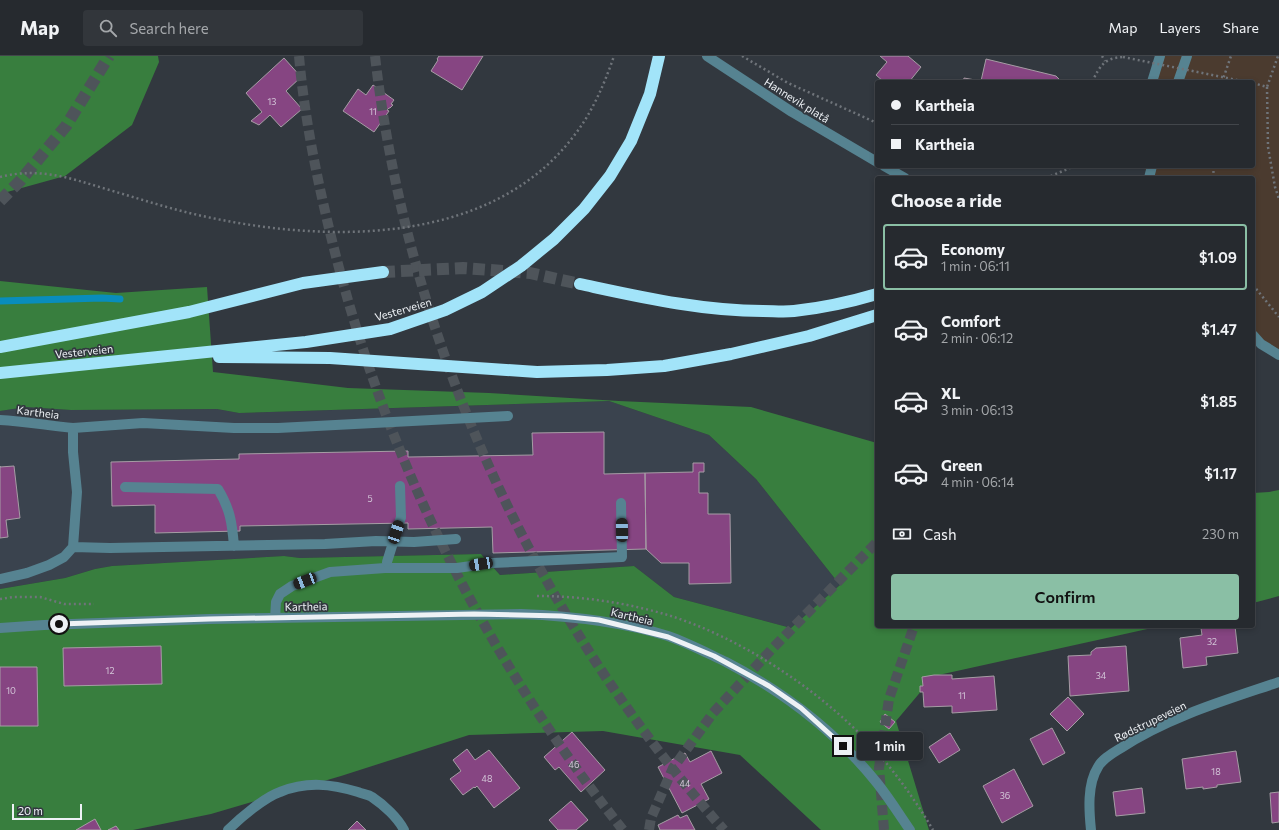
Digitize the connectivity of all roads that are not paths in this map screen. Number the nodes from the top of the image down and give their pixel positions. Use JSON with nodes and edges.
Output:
{"nodes":[{"id":1,"x":659,"y":56,"type":"edge"},
{"id":2,"x":707,"y":56,"type":"edge"},
{"id":3,"x":1160,"y":56,"type":"edge"},
{"id":4,"x":1187,"y":56,"type":"edge"},
{"id":5,"x":1153,"y":80,"type":"edge"},
{"id":6,"x":1179,"y":80,"type":"edge"},
{"id":7,"x":875,"y":161,"type":"edge"},
{"id":8,"x":888,"y":168,"type":"edge"},
{"id":9,"x":902,"y":176,"type":"edge"},
{"id":10,"x":383,"y":272,"type":"tunnel mouth"},
{"id":11,"x":580,"y":284,"type":"tunnel mouth"},
{"id":12,"x":875,"y":295,"type":"edge"},
{"id":13,"x":875,"y":316,"type":"edge"},
{"id":14,"x":1257,"y":343,"type":"edge"},
{"id":15,"x":0,"y":347,"type":"edge"},
{"id":16,"x":1279,"y":355,"type":"edge"},
{"id":17,"x":159,"y":357,"type":"junction"},
{"id":18,"x":0,"y":373,"type":"edge"},
{"id":19,"x":508,"y":416,"type":"dead end"},
{"id":20,"x":0,"y":420,"type":"edge"},
{"id":21,"x":73,"y":428,"type":"junction"},
{"id":22,"x":400,"y":486,"type":"dead end"},
{"id":23,"x":125,"y":487,"type":"dead end"},
{"id":24,"x":621,"y":503,"type":"dead end"},
{"id":25,"x":456,"y":539,"type":"dead end"},
{"id":26,"x":234,"y":546,"type":"junction"},
{"id":27,"x":73,"y":547,"type":"junction"},
{"id":28,"x":386,"y":565,"type":"junction"},
{"id":29,"x":0,"y":579,"type":"edge"},
{"id":30,"x":274,"y":618,"type":"junction"},
{"id":31,"x":0,"y":628,"type":"edge"},
{"id":32,"x":1279,"y":682,"type":"edge"},
{"id":33,"x":228,"y":830,"type":"edge"},
{"id":34,"x":404,"y":830,"type":"edge"},
{"id":35,"x":910,"y":830,"type":"edge"},
{"id":36,"x":1091,"y":830,"type":"edge"}],
"edges":[{"from":1,"to":17,"type":"highway","name":"Vesterveien"},
{"from":2,"to":7,"type":"street","name":"Hannevik platå"},
{"from":3,"to":5,"type":"street"},
{"from":4,"to":6,"type":"street"},
{"from":8,"to":9,"type":"street"},
{"from":10,"to":15,"type":"highway"},
{"from":11,"to":12,"type":"highway"},
{"from":13,"to":17,"type":"highway"},
{"from":14,"to":16,"type":"street"},
{"from":17,"to":18,"type":"highway","name":"Vesterveien"},
{"from":19,"to":21,"type":"street","name":"Kartheia"},
{"from":20,"to":21,"type":"street","name":"Kartheia"},
{"from":21,"to":27,"type":"street","name":"Kartheia"},
{"from":22,"to":28,"type":"street","bridge":true},
{"from":23,"to":26,"type":"street"},
{"from":24,"to":28,"type":"street","name":"Kartheia"},
{"from":25,"to":26,"type":"street"},
{"from":26,"to":27,"type":"street"},
{"from":27,"to":29,"type":"street"},
{"from":28,"to":30,"type":"street","name":"Kartheia"},
{"from":30,"to":31,"type":"street","name":"Kartheia"},
{"from":30,"to":35,"type":"street","name":"Kartheia"},
{"from":32,"to":36,"type":"street","name":"Rødstrupeveien"},
{"from":33,"to":34,"type":"street"}]}
